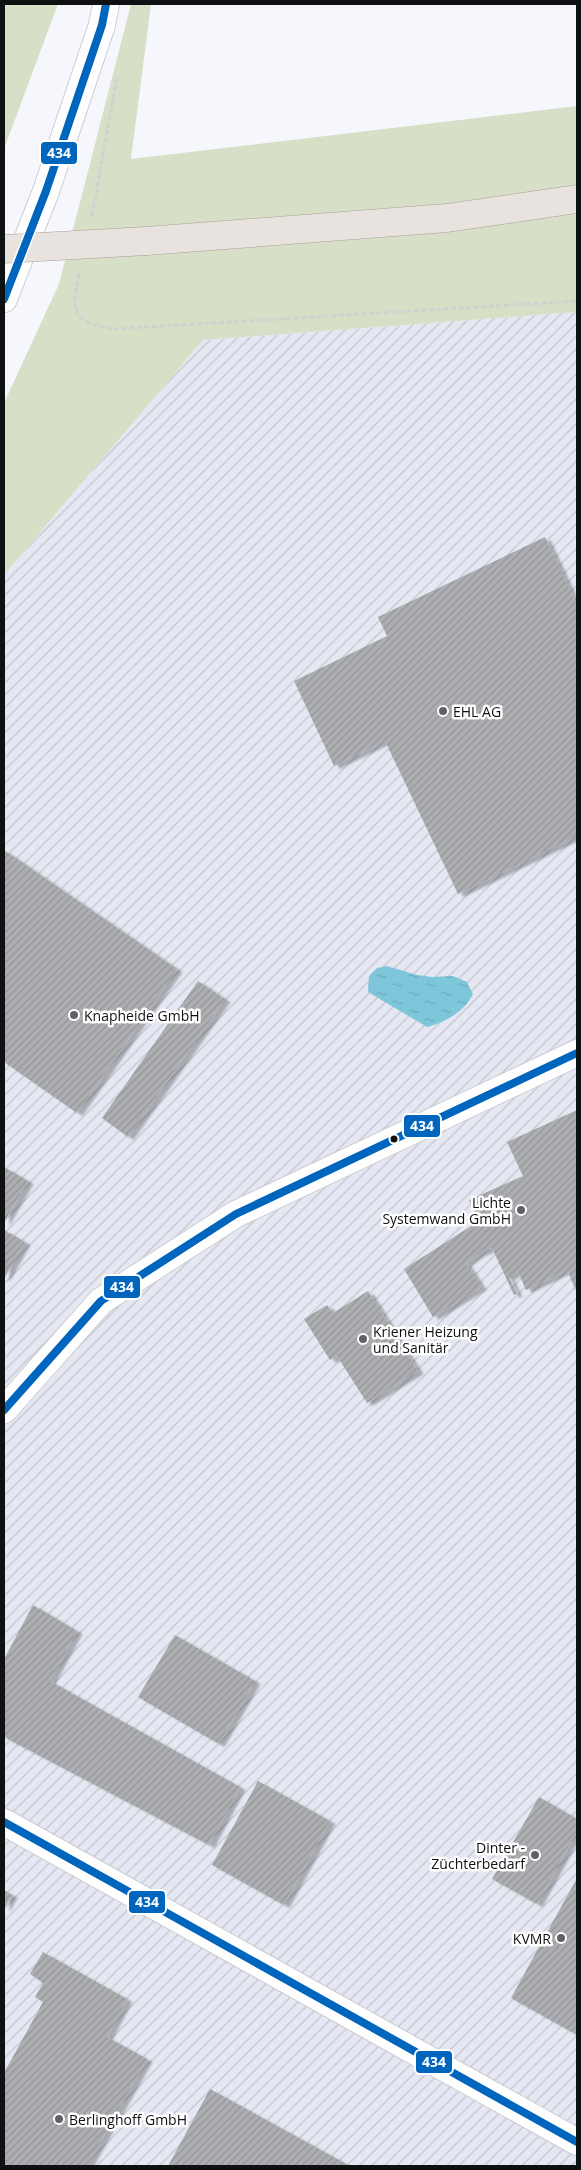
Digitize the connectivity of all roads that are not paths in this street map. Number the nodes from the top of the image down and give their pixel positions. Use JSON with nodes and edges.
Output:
{"nodes":[{"id":1,"x":106,"y":4,"type":"edge"},
{"id":2,"x":577,"y":198,"type":"edge"},
{"id":3,"x":4,"y":248,"type":"edge"},
{"id":4,"x":4,"y":299,"type":"edge"},
{"id":5,"x":577,"y":1053,"type":"edge"},
{"id":6,"x":4,"y":1410,"type":"edge"},
{"id":7,"x":4,"y":1822,"type":"edge"},
{"id":8,"x":577,"y":2142,"type":"edge"}],
"edges":[{"from":1,"to":4,"type":"street"},
{"from":2,"to":3,"type":"main road","bridge":true},
{"from":5,"to":6,"type":"street"},
{"from":7,"to":8,"type":"street"}]}
